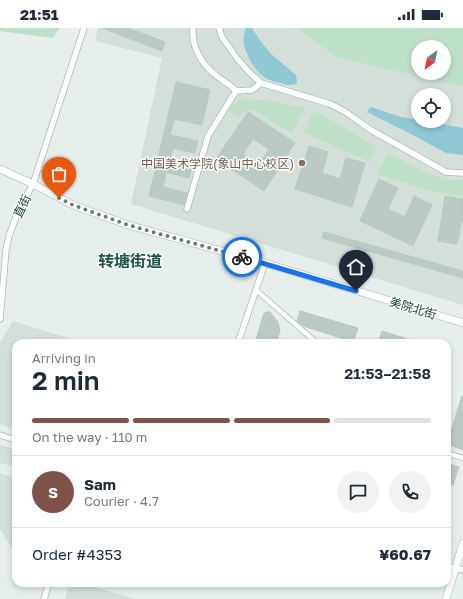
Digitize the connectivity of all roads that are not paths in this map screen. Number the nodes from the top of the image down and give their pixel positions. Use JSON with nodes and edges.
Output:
{"nodes":[{"id":1,"x":84,"y":28,"type":"edge"},
{"id":2,"x":193,"y":28,"type":"edge"},
{"id":3,"x":219,"y":28,"type":"edge"},
{"id":4,"x":261,"y":83,"type":"junction"},
{"id":5,"x":236,"y":91,"type":"junction"},
{"id":6,"x":0,"y":168,"type":"edge"},
{"id":7,"x":463,"y":173,"type":"edge"},
{"id":8,"x":33,"y":184,"type":"junction"},
{"id":9,"x":187,"y":209,"type":"dead end"},
{"id":10,"x":265,"y":263,"type":"junction"},
{"id":11,"x":256,"y":290,"type":"junction"},
{"id":12,"x":0,"y":319,"type":"edge"},
{"id":13,"x":463,"y":323,"type":"edge"},
{"id":14,"x":239,"y":339,"type":"edge"},
{"id":15,"x":312,"y":339,"type":"edge"},
{"id":16,"x":0,"y":435,"type":"edge"},
{"id":17,"x":12,"y":439,"type":"edge"},
{"id":18,"x":451,"y":454,"type":"edge"},
{"id":19,"x":463,"y":458,"type":"edge"},
{"id":20,"x":463,"y":543,"type":"edge"},
{"id":21,"x":451,"y":567,"type":"edge"},
{"id":22,"x":455,"y":568,"type":"junction"},
{"id":23,"x":463,"y":570,"type":"edge"},
{"id":24,"x":451,"y":582,"type":"edge"},
{"id":25,"x":48,"y":587,"type":"edge"},
{"id":26,"x":449,"y":587,"type":"edge"},
{"id":27,"x":44,"y":599,"type":"edge"},
{"id":28,"x":446,"y":599,"type":"edge"}],
"edges":[{"from":1,"to":8,"type":"street","name":"直街"},
{"from":2,"to":5,"type":"street"},
{"from":3,"to":4,"type":"street"},
{"from":4,"to":5,"type":"street"},
{"from":4,"to":7,"type":"street"},
{"from":5,"to":9,"type":"street"},
{"from":6,"to":8,"type":"street","name":"美院北街"},
{"from":8,"to":10,"type":"street","name":"美院北街"},
{"from":8,"to":12,"type":"street","name":"直街"},
{"from":10,"to":11,"type":"street"},
{"from":10,"to":13,"type":"street","name":"美院北街"},
{"from":11,"to":14,"type":"street"},
{"from":11,"to":15,"type":"street"},
{"from":16,"to":17,"type":"street"},
{"from":18,"to":19,"type":"street"},
{"from":20,"to":22,"type":"street"},
{"from":21,"to":22,"type":"street"},
{"from":22,"to":23,"type":"street"},
{"from":22,"to":24,"type":"street"},
{"from":25,"to":27,"type":"street"},
{"from":26,"to":28,"type":"street"}]}
